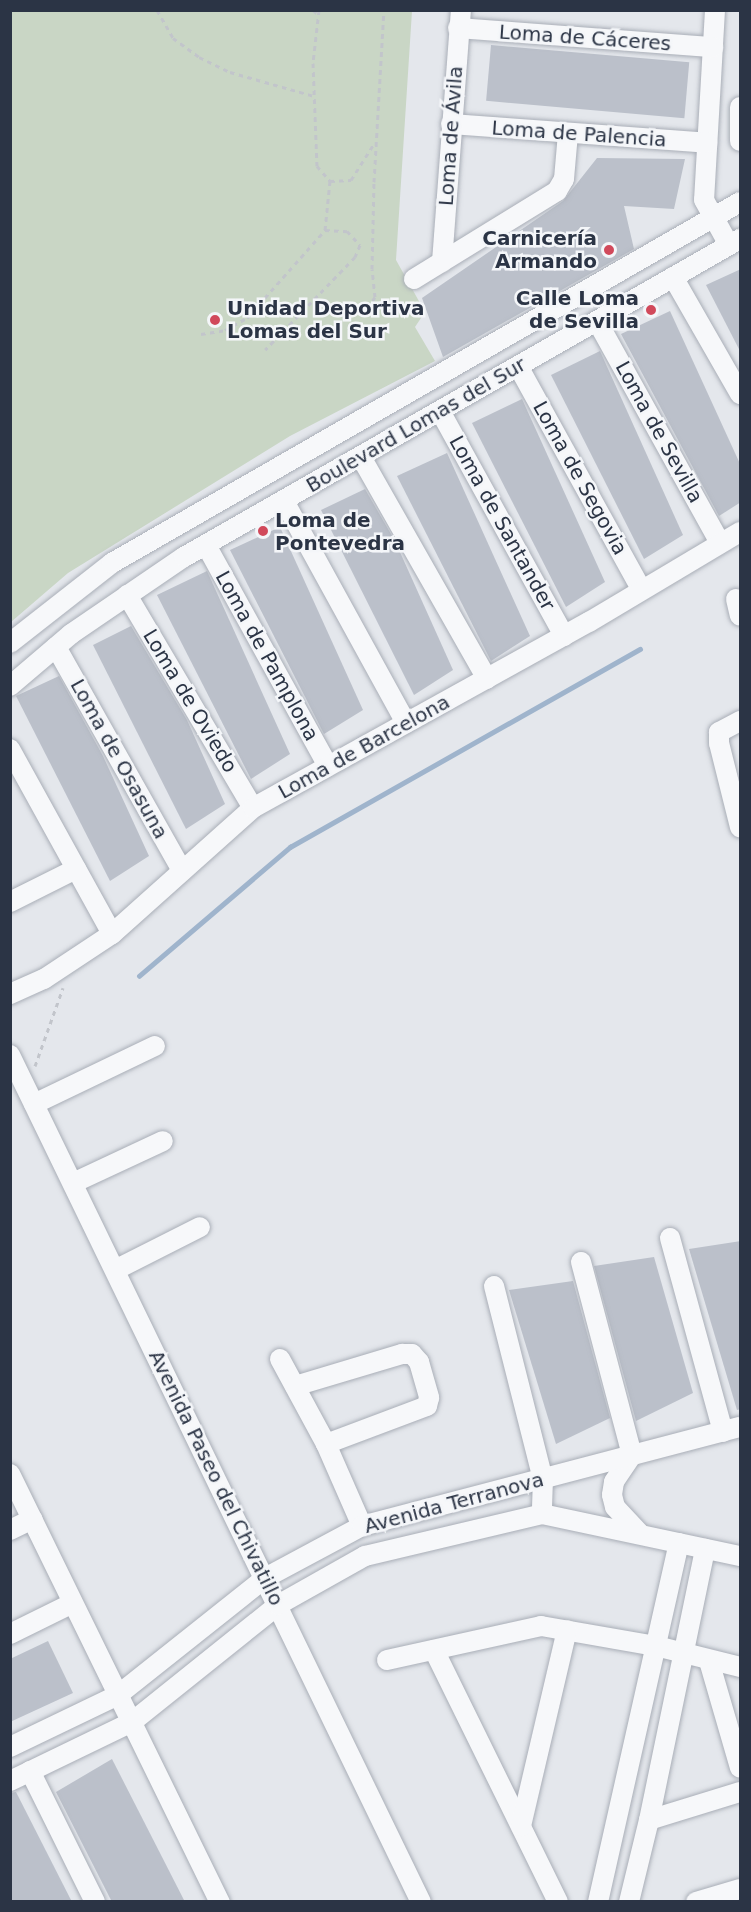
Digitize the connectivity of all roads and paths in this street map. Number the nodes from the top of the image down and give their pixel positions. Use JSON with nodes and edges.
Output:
{"nodes":[{"id":1,"x":157,"y":10,"type":"edge"},
{"id":2,"x":313,"y":10,"type":"edge"},
{"id":3,"x":384,"y":10,"type":"edge"},
{"id":4,"x":715,"y":10,"type":"edge"},
{"id":5,"x":319,"y":13,"type":"edge"},
{"id":6,"x":459,"y":19,"type":"edge"},
{"id":7,"x":713,"y":47,"type":"junction"},
{"id":8,"x":314,"y":96,"type":"junction"},
{"id":9,"x":741,"y":107,"type":"edge"},
{"id":10,"x":451,"y":124,"type":"junction"},
{"id":11,"x":568,"y":133,"type":"junction"},
{"id":12,"x":376,"y":140,"type":"dead end"},
{"id":13,"x":741,"y":141,"type":"edge"},
{"id":14,"x":707,"y":143,"type":"junction"},
{"id":15,"x":330,"y":181,"type":"junction"},
{"id":16,"x":741,"y":202,"type":"edge"},
{"id":17,"x":713,"y":218,"type":"junction"},
{"id":18,"x":325,"y":230,"type":"junction"},
{"id":19,"x":735,"y":242,"type":"edge"},
{"id":20,"x":442,"y":262,"type":"junction"},
{"id":21,"x":673,"y":277,"type":"junction"},
{"id":22,"x":414,"y":279,"type":"dead end"},
{"id":23,"x":362,"y":315,"type":"dead end"},
{"id":24,"x":597,"y":321,"type":"junction"},
{"id":25,"x":201,"y":334,"type":"dead end"},
{"id":26,"x":265,"y":350,"type":"dead end"},
{"id":27,"x":518,"y":366,"type":"junction"},
{"id":28,"x":741,"y":394,"type":"edge"},
{"id":29,"x":440,"y":411,"type":"junction"},
{"id":30,"x":305,"y":451,"type":"junction"},
{"id":31,"x":362,"y":457,"type":"junction"},
{"id":32,"x":322,"y":479,"type":"junction"},
{"id":33,"x":284,"y":501,"type":"junction"},
{"id":34,"x":741,"y":532,"type":"edge"},
{"id":35,"x":720,"y":543,"type":"junction"},
{"id":36,"x":206,"y":545,"type":"junction"},
{"id":37,"x":641,"y":590,"type":"junction"},
{"id":38,"x":127,"y":595,"type":"junction"},
{"id":39,"x":564,"y":636,"type":"junction"},
{"id":40,"x":10,"y":643,"type":"edge"},
{"id":41,"x":56,"y":647,"type":"junction"},
{"id":42,"x":487,"y":679,"type":"junction"},
{"id":43,"x":10,"y":686,"type":"edge"},
{"id":44,"x":741,"y":721,"type":"edge"},
{"id":45,"x":406,"y":723,"type":"junction"},
{"id":46,"x":10,"y":749,"type":"edge"},
{"id":47,"x":328,"y":766,"type":"junction"},
{"id":48,"x":253,"y":808,"type":"junction"},
{"id":49,"x":740,"y":826,"type":"edge"},
{"id":50,"x":76,"y":869,"type":"junction"},
{"id":51,"x":183,"y":871,"type":"junction"},
{"id":52,"x":10,"y":903,"type":"edge"},
{"id":53,"x":112,"y":934,"type":"junction"},
{"id":54,"x":72,"y":960,"type":"junction"},
{"id":55,"x":10,"y":994,"type":"edge"},
{"id":56,"x":154,"y":1046,"type":"dead end"},
{"id":57,"x":10,"y":1055,"type":"edge"},
{"id":58,"x":31,"y":1096,"type":"junction"},
{"id":59,"x":163,"y":1140,"type":"dead end"},
{"id":60,"x":73,"y":1183,"type":"junction"},
{"id":61,"x":200,"y":1227,"type":"dead end"},
{"id":62,"x":670,"y":1238,"type":"dead end"},
{"id":63,"x":581,"y":1262,"type":"dead end"},
{"id":64,"x":115,"y":1270,"type":"junction"},
{"id":65,"x":494,"y":1286,"type":"dead end"},
{"id":66,"x":280,"y":1359,"type":"dead end"},
{"id":67,"x":295,"y":1386,"type":"junction"},
{"id":68,"x":732,"y":1430,"type":"edge"},
{"id":69,"x":326,"y":1444,"type":"junction"},
{"id":70,"x":632,"y":1455,"type":"junction"},
{"id":71,"x":10,"y":1474,"type":"edge"},
{"id":72,"x":543,"y":1479,"type":"junction"},
{"id":73,"x":542,"y":1514,"type":"junction"},
{"id":74,"x":33,"y":1519,"type":"junction"},
{"id":75,"x":362,"y":1526,"type":"junction"},
{"id":76,"x":10,"y":1530,"type":"edge"},
{"id":77,"x":641,"y":1535,"type":"junction"},
{"id":78,"x":679,"y":1543,"type":"junction"},
{"id":79,"x":705,"y":1549,"type":"junction"},
{"id":80,"x":741,"y":1556,"type":"edge"},
{"id":81,"x":265,"y":1578,"type":"junction"},
{"id":82,"x":74,"y":1603,"type":"junction"},
{"id":83,"x":278,"y":1605,"type":"junction"},
{"id":84,"x":567,"y":1630,"type":"junction"},
{"id":85,"x":10,"y":1634,"type":"edge"},
{"id":86,"x":656,"y":1646,"type":"junction"},
{"id":87,"x":434,"y":1650,"type":"junction"},
{"id":88,"x":683,"y":1654,"type":"junction"},
{"id":89,"x":387,"y":1660,"type":"dead end"},
{"id":90,"x":709,"y":1661,"type":"junction"},
{"id":91,"x":741,"y":1667,"type":"edge"},
{"id":92,"x":118,"y":1695,"type":"junction"},
{"id":93,"x":132,"y":1722,"type":"junction"},
{"id":94,"x":10,"y":1747,"type":"edge"},
{"id":95,"x":741,"y":1768,"type":"edge"},
{"id":96,"x":30,"y":1771,"type":"junction"},
{"id":97,"x":10,"y":1781,"type":"edge"},
{"id":98,"x":741,"y":1792,"type":"edge"},
{"id":99,"x":650,"y":1820,"type":"junction"},
{"id":100,"x":521,"y":1826,"type":"junction"},
{"id":101,"x":741,"y":1889,"type":"edge"},
{"id":102,"x":95,"y":1902,"type":"edge"},
{"id":103,"x":220,"y":1902,"type":"edge"},
{"id":104,"x":421,"y":1902,"type":"edge"},
{"id":105,"x":558,"y":1902,"type":"edge"},
{"id":106,"x":598,"y":1902,"type":"edge"},
{"id":107,"x":629,"y":1902,"type":"edge"},
{"id":108,"x":696,"y":1902,"type":"edge"}],
"edges":[{"from":1,"to":8,"type":"path"},
{"from":2,"to":5,"type":"path"},
{"from":3,"to":23,"type":"path"},
{"from":4,"to":7,"type":"street"},
{"from":5,"to":8,"type":"path"},
{"from":6,"to":7,"type":"street","name":"Loma de Cáceres"},
{"from":6,"to":10,"type":"street","name":"Loma de Ávila"},
{"from":7,"to":14,"type":"street"},
{"from":8,"to":15,"type":"path"},
{"from":9,"to":13,"type":"street"},
{"from":10,"to":11,"type":"street","name":"Loma de Palencia"},
{"from":10,"to":20,"type":"street","name":"Loma de Ávila"},
{"from":11,"to":14,"type":"street","name":"Loma de Palencia"},
{"from":11,"to":20,"type":"street"},
{"from":12,"to":15,"type":"path"},
{"from":14,"to":17,"type":"street"},
{"from":15,"to":18,"type":"path"},
{"from":16,"to":17,"type":"street","name":"Boulevard Lomas del Sur"},
{"from":17,"to":19,"type":"street"},
{"from":17,"to":30,"type":"street","name":"Boulevard Lomas del Sur"},
{"from":18,"to":25,"type":"path"},
{"from":18,"to":26,"type":"path"},
{"from":19,"to":21,"type":"street","name":"Boulevard Lomas del Sur"},
{"from":20,"to":22,"type":"street"},
{"from":21,"to":24,"type":"street","name":"Boulevard Lomas del Sur"},
{"from":21,"to":28,"type":"street"},
{"from":24,"to":27,"type":"street","name":"Boulevard Lomas del Sur"},
{"from":24,"to":35,"type":"street","name":"Loma de Sevilla"},
{"from":27,"to":29,"type":"street","name":"Boulevard Lomas del Sur"},
{"from":27,"to":37,"type":"street","name":"Loma de Segovia"},
{"from":29,"to":31,"type":"street","name":"Boulevard Lomas del Sur"},
{"from":29,"to":39,"type":"street","name":"Loma de Santander"},
{"from":30,"to":32,"type":"street"},
{"from":30,"to":40,"type":"street","name":"Boulevard Lomas del Sur"},
{"from":31,"to":32,"type":"street","name":"Boulevard Lomas del Sur"},
{"from":31,"to":42,"type":"street"},
{"from":32,"to":33,"type":"street","name":"Boulevard Lomas del Sur"},
{"from":33,"to":36,"type":"street","name":"Boulevard Lomas del Sur"},
{"from":33,"to":45,"type":"street"},
{"from":34,"to":35,"type":"street","name":"Loma de Barcelona"},
{"from":35,"to":37,"type":"street","name":"Loma de Barcelona"},
{"from":36,"to":38,"type":"street","name":"Boulevard Lomas del Sur"},
{"from":36,"to":47,"type":"street","name":"Loma de Pamplona"},
{"from":37,"to":39,"type":"street","name":"Loma de Barcelona"},
{"from":38,"to":41,"type":"street","name":"Boulevard Lomas del Sur"},
{"from":38,"to":48,"type":"street","name":"Loma de Oviedo"},
{"from":39,"to":42,"type":"street","name":"Loma de Barcelona"},
{"from":41,"to":43,"type":"street","name":"Boulevard Lomas del Sur"},
{"from":41,"to":51,"type":"street","name":"Loma de Osasuna"},
{"from":42,"to":45,"type":"street","name":"Loma de Barcelona"},
{"from":44,"to":49,"type":"street"},
{"from":45,"to":47,"type":"street","name":"Loma de Barcelona"},
{"from":46,"to":50,"type":"street"},
{"from":47,"to":48,"type":"street","name":"Loma de Barcelona"},
{"from":48,"to":51,"type":"street","name":"Loma de Barcelona"},
{"from":50,"to":52,"type":"street"},
{"from":50,"to":53,"type":"street"},
{"from":51,"to":53,"type":"street","name":"Loma de Barcelona"},
{"from":53,"to":54,"type":"street","name":"Loma de Barcelona"},
{"from":54,"to":55,"type":"street","name":"Loma de Barcelona"},
{"from":54,"to":58,"type":"path"},
{"from":56,"to":58,"type":"street"},
{"from":57,"to":58,"type":"street","name":"Avenida Paseo del Chivatillo"},
{"from":58,"to":60,"type":"street","name":"Avenida Paseo del Chivatillo"},
{"from":59,"to":60,"type":"street"},
{"from":60,"to":64,"type":"street","name":"Avenida Paseo del Chivatillo"},
{"from":61,"to":64,"type":"street"},
{"from":62,"to":68,"type":"street"},
{"from":63,"to":70,"type":"street"},
{"from":64,"to":81,"type":"street","name":"Avenida Paseo del Chivatillo"},
{"from":65,"to":72,"type":"street"},
{"from":66,"to":67,"type":"street"},
{"from":67,"to":69,"type":"street"},
{"from":67,"to":69,"type":"street"},
{"from":68,"to":70,"type":"street","name":"Avenida Terranova"},
{"from":69,"to":75,"type":"street"},
{"from":70,"to":72,"type":"street","name":"Avenida Terranova"},
{"from":70,"to":77,"type":"street"},
{"from":71,"to":74,"type":"street"},
{"from":72,"to":73,"type":"street"},
{"from":72,"to":75,"type":"street","name":"Avenida Terranova"},
{"from":73,"to":77,"type":"street","name":"Avenida Terranova"},
{"from":73,"to":83,"type":"street","name":"Avenida Terranova"},
{"from":74,"to":76,"type":"street"},
{"from":74,"to":82,"type":"street"},
{"from":75,"to":81,"type":"street","name":"Avenida Terranova"},
{"from":77,"to":78,"type":"street","name":"Avenida Terranova"},
{"from":78,"to":79,"type":"street","name":"Avenida Terranova"},
{"from":78,"to":86,"type":"street"},
{"from":79,"to":80,"type":"street","name":"Avenida Terranova"},
{"from":79,"to":88,"type":"street"},
{"from":81,"to":83,"type":"street","name":"Avenida Paseo del Chivatillo"},
{"from":81,"to":92,"type":"street","name":"Avenida Terranova"},
{"from":82,"to":85,"type":"street"},
{"from":82,"to":92,"type":"street"},
{"from":83,"to":93,"type":"street","name":"Avenida Terranova"},
{"from":83,"to":104,"type":"street","name":"Avenida Paseo del Chivatillo"},
{"from":84,"to":86,"type":"street"},
{"from":84,"to":87,"type":"street"},
{"from":84,"to":100,"type":"street"},
{"from":86,"to":88,"type":"street"},
{"from":86,"to":106,"type":"street"},
{"from":87,"to":89,"type":"street"},
{"from":87,"to":100,"type":"street"},
{"from":88,"to":90,"type":"street"},
{"from":88,"to":99,"type":"street"},
{"from":90,"to":91,"type":"street"},
{"from":90,"to":95,"type":"street"},
{"from":92,"to":93,"type":"street"},
{"from":92,"to":94,"type":"street","name":"Avenida Terranova"},
{"from":93,"to":96,"type":"street","name":"Avenida Terranova"},
{"from":93,"to":103,"type":"street"},
{"from":96,"to":97,"type":"street","name":"Avenida Terranova"},
{"from":96,"to":102,"type":"street"},
{"from":98,"to":99,"type":"street"},
{"from":99,"to":107,"type":"street"},
{"from":100,"to":105,"type":"street"},
{"from":101,"to":108,"type":"street"}]}
